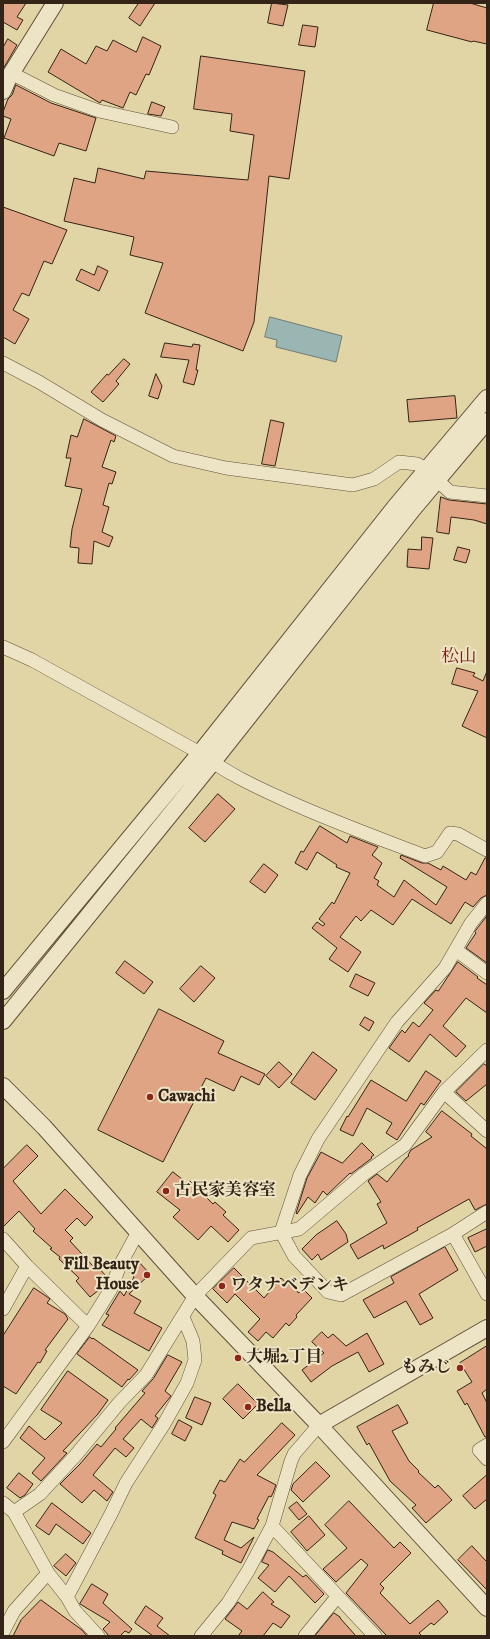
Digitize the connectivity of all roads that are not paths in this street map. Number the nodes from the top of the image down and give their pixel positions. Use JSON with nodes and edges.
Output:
{"nodes":[{"id":1,"x":55,"y":3,"type":"edge"},
{"id":2,"x":6,"y":79,"type":"edge"},
{"id":3,"x":172,"y":127,"type":"dead end"},
{"id":4,"x":3,"y":363,"type":"edge"},
{"id":5,"x":487,"y":398,"type":"edge"},
{"id":6,"x":487,"y":421,"type":"edge"},
{"id":7,"x":433,"y":475,"type":"junction"},
{"id":8,"x":487,"y":496,"type":"edge"},
{"id":9,"x":3,"y":647,"type":"edge"},
{"id":10,"x":206,"y":758,"type":"junction"},
{"id":11,"x":487,"y":850,"type":"edge"},
{"id":12,"x":487,"y":903,"type":"edge"},
{"id":13,"x":456,"y":950,"type":"junction"},
{"id":14,"x":487,"y":973,"type":"edge"},
{"id":15,"x":3,"y":991,"type":"edge"},
{"id":16,"x":3,"y":1021,"type":"edge"},
{"id":17,"x":487,"y":1050,"type":"edge"},
{"id":18,"x":3,"y":1086,"type":"edge"},
{"id":19,"x":444,"y":1092,"type":"junction"},
{"id":20,"x":482,"y":1118,"type":"edge"},
{"id":21,"x":487,"y":1131,"type":"edge"},
{"id":22,"x":487,"y":1212,"type":"edge"},
{"id":23,"x":138,"y":1232,"type":"junction"},
{"id":24,"x":281,"y":1232,"type":"junction"},
{"id":25,"x":453,"y":1234,"type":"junction"},
{"id":26,"x":3,"y":1239,"type":"edge"},
{"id":27,"x":27,"y":1266,"type":"junction"},
{"id":28,"x":487,"y":1294,"type":"edge"},
{"id":29,"x":195,"y":1296,"type":"junction"},
{"id":30,"x":3,"y":1309,"type":"edge"},
{"id":31,"x":183,"y":1317,"type":"junction"},
{"id":32,"x":88,"y":1326,"type":"junction"},
{"id":33,"x":487,"y":1328,"type":"edge"},
{"id":34,"x":319,"y":1425,"type":"junction"},
{"id":35,"x":3,"y":1442,"type":"edge"},
{"id":36,"x":487,"y":1445,"type":"edge"},
{"id":37,"x":487,"y":1459,"type":"edge"},
{"id":38,"x":3,"y":1503,"type":"edge"},
{"id":39,"x":14,"y":1512,"type":"junction"},
{"id":40,"x":272,"y":1526,"type":"junction"},
{"id":41,"x":48,"y":1573,"type":"junction"},
{"id":42,"x":67,"y":1597,"type":"junction"},
{"id":43,"x":337,"y":1597,"type":"junction"},
{"id":44,"x":487,"y":1608,"type":"edge"},
{"id":45,"x":3,"y":1632,"type":"edge"},
{"id":46,"x":98,"y":1636,"type":"edge"},
{"id":47,"x":201,"y":1636,"type":"edge"},
{"id":48,"x":305,"y":1636,"type":"edge"},
{"id":49,"x":375,"y":1636,"type":"edge"}],
"edges":[{"from":1,"to":2,"type":"street"},
{"from":2,"to":3,"type":"street"},
{"from":4,"to":7,"type":"street"},
{"from":5,"to":7,"type":"street"},
{"from":6,"to":7,"type":"street"},
{"from":7,"to":8,"type":"street"},
{"from":7,"to":10,"type":"street"},
{"from":9,"to":10,"type":"street"},
{"from":10,"to":11,"type":"street"},
{"from":10,"to":15,"type":"street"},
{"from":10,"to":16,"type":"street"},
{"from":12,"to":13,"type":"street"},
{"from":13,"to":14,"type":"street"},
{"from":13,"to":24,"type":"street"},
{"from":17,"to":19,"type":"street"},
{"from":18,"to":23,"type":"street"},
{"from":19,"to":20,"type":"street"},
{"from":19,"to":24,"type":"street"},
{"from":20,"to":21,"type":"street"},
{"from":22,"to":25,"type":"street"},
{"from":23,"to":29,"type":"street"},
{"from":23,"to":32,"type":"street"},
{"from":24,"to":25,"type":"street"},
{"from":24,"to":29,"type":"street"},
{"from":25,"to":28,"type":"street"},
{"from":26,"to":27,"type":"street"},
{"from":27,"to":30,"type":"street"},
{"from":27,"to":32,"type":"street"},
{"from":29,"to":31,"type":"street"},
{"from":29,"to":34,"type":"street"},
{"from":31,"to":39,"type":"street"},
{"from":31,"to":42,"type":"street"},
{"from":32,"to":35,"type":"street"},
{"from":33,"to":34,"type":"street"},
{"from":34,"to":40,"type":"street"},
{"from":34,"to":44,"type":"street"},
{"from":36,"to":37,"type":"street"},
{"from":38,"to":39,"type":"street"},
{"from":39,"to":41,"type":"street"},
{"from":40,"to":43,"type":"street"},
{"from":40,"to":47,"type":"street"},
{"from":41,"to":42,"type":"street"},
{"from":41,"to":45,"type":"street"},
{"from":42,"to":46,"type":"street"},
{"from":43,"to":48,"type":"street"},
{"from":43,"to":49,"type":"street"}]}
